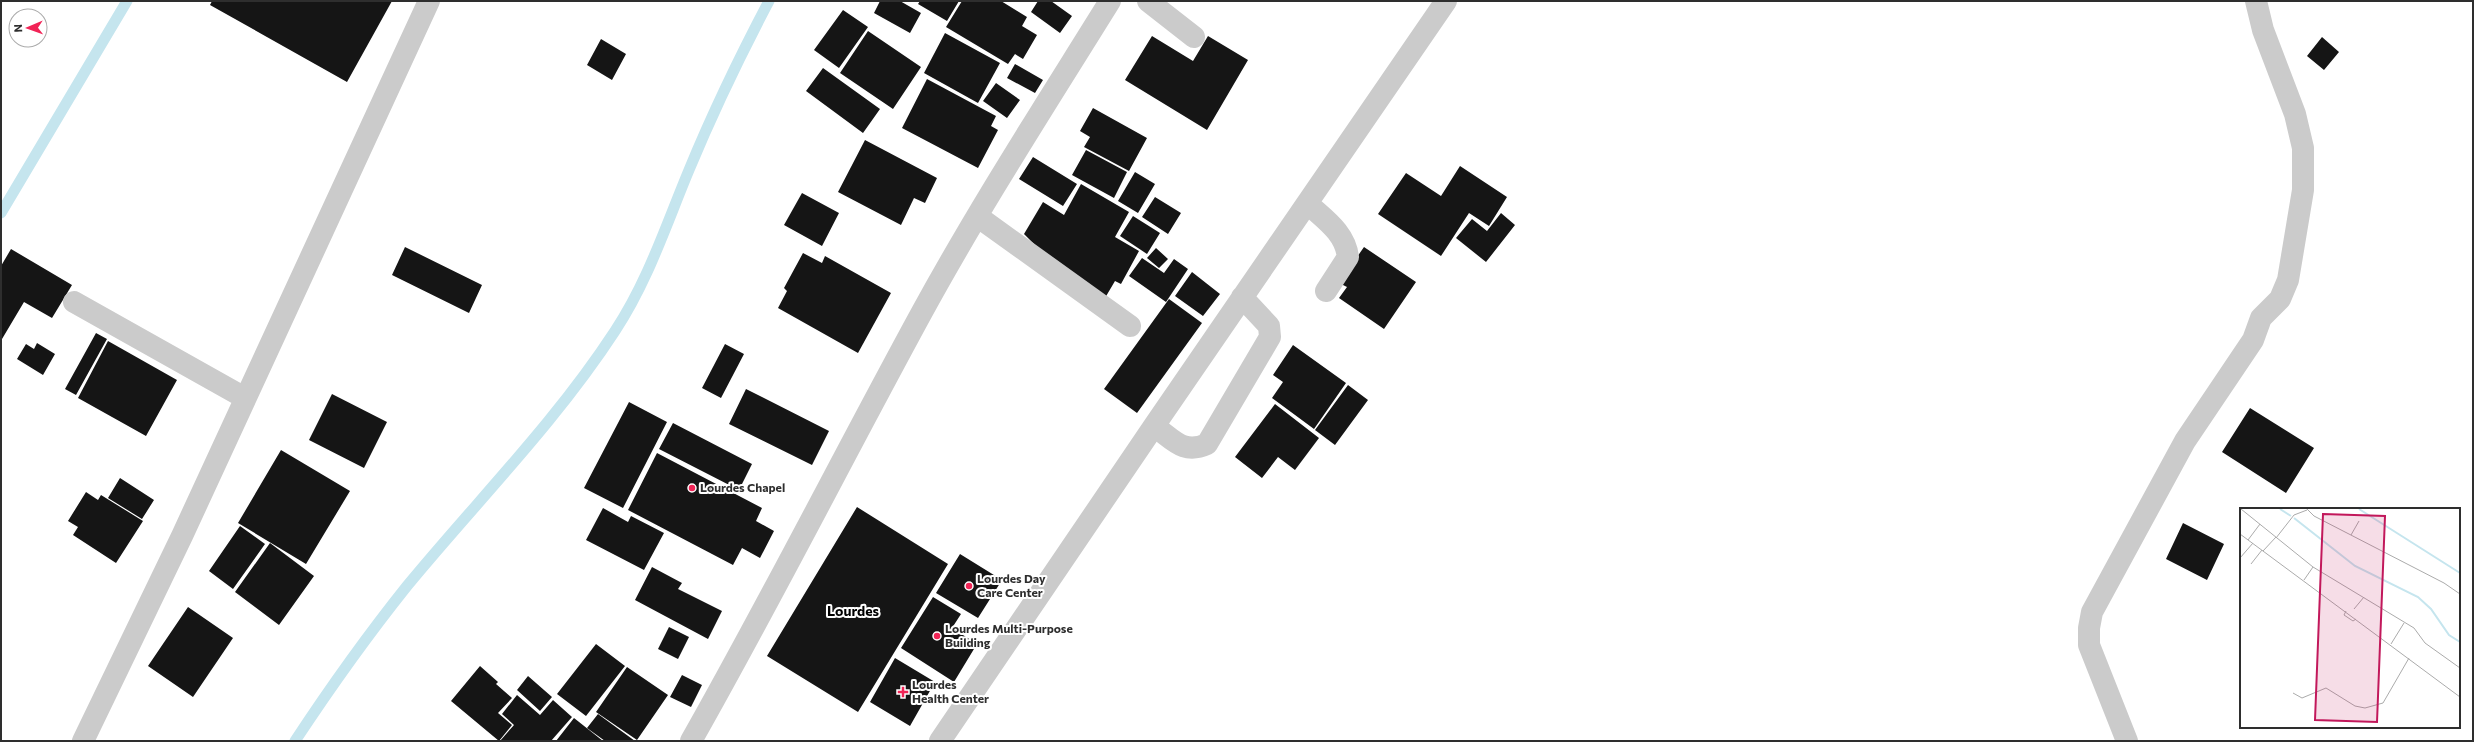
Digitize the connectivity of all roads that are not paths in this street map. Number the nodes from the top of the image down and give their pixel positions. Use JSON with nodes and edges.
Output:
{"nodes":[{"id":1,"x":429,"y":1,"type":"edge"},
{"id":2,"x":1110,"y":1,"type":"edge"},
{"id":3,"x":1148,"y":1,"type":"edge"},
{"id":4,"x":1446,"y":1,"type":"edge"},
{"id":5,"x":2256,"y":1,"type":"edge"},
{"id":6,"x":1194,"y":37,"type":"dead end"},
{"id":7,"x":1307,"y":203,"type":"junction"},
{"id":8,"x":977,"y":216,"type":"junction"},
{"id":9,"x":1326,"y":291,"type":"dead end"},
{"id":10,"x":1242,"y":297,"type":"junction"},
{"id":11,"x":74,"y":302,"type":"dead end"},
{"id":12,"x":1130,"y":326,"type":"dead end"},
{"id":13,"x":245,"y":398,"type":"junction"},
{"id":14,"x":1154,"y":426,"type":"junction"},
{"id":15,"x":83,"y":741,"type":"edge"},
{"id":16,"x":691,"y":741,"type":"edge"},
{"id":17,"x":940,"y":741,"type":"edge"},
{"id":18,"x":2127,"y":741,"type":"edge"}],
"edges":[{"from":1,"to":13,"type":"street"},
{"from":2,"to":8,"type":"street"},
{"from":3,"to":6,"type":"street"},
{"from":4,"to":7,"type":"street"},
{"from":5,"to":18,"type":"street"},
{"from":7,"to":9,"type":"street"},
{"from":7,"to":10,"type":"street"},
{"from":8,"to":12,"type":"street"},
{"from":8,"to":16,"type":"street"},
{"from":10,"to":14,"type":"street"},
{"from":10,"to":14,"type":"street"},
{"from":11,"to":13,"type":"street"},
{"from":13,"to":15,"type":"street"},
{"from":14,"to":17,"type":"street"}]}
